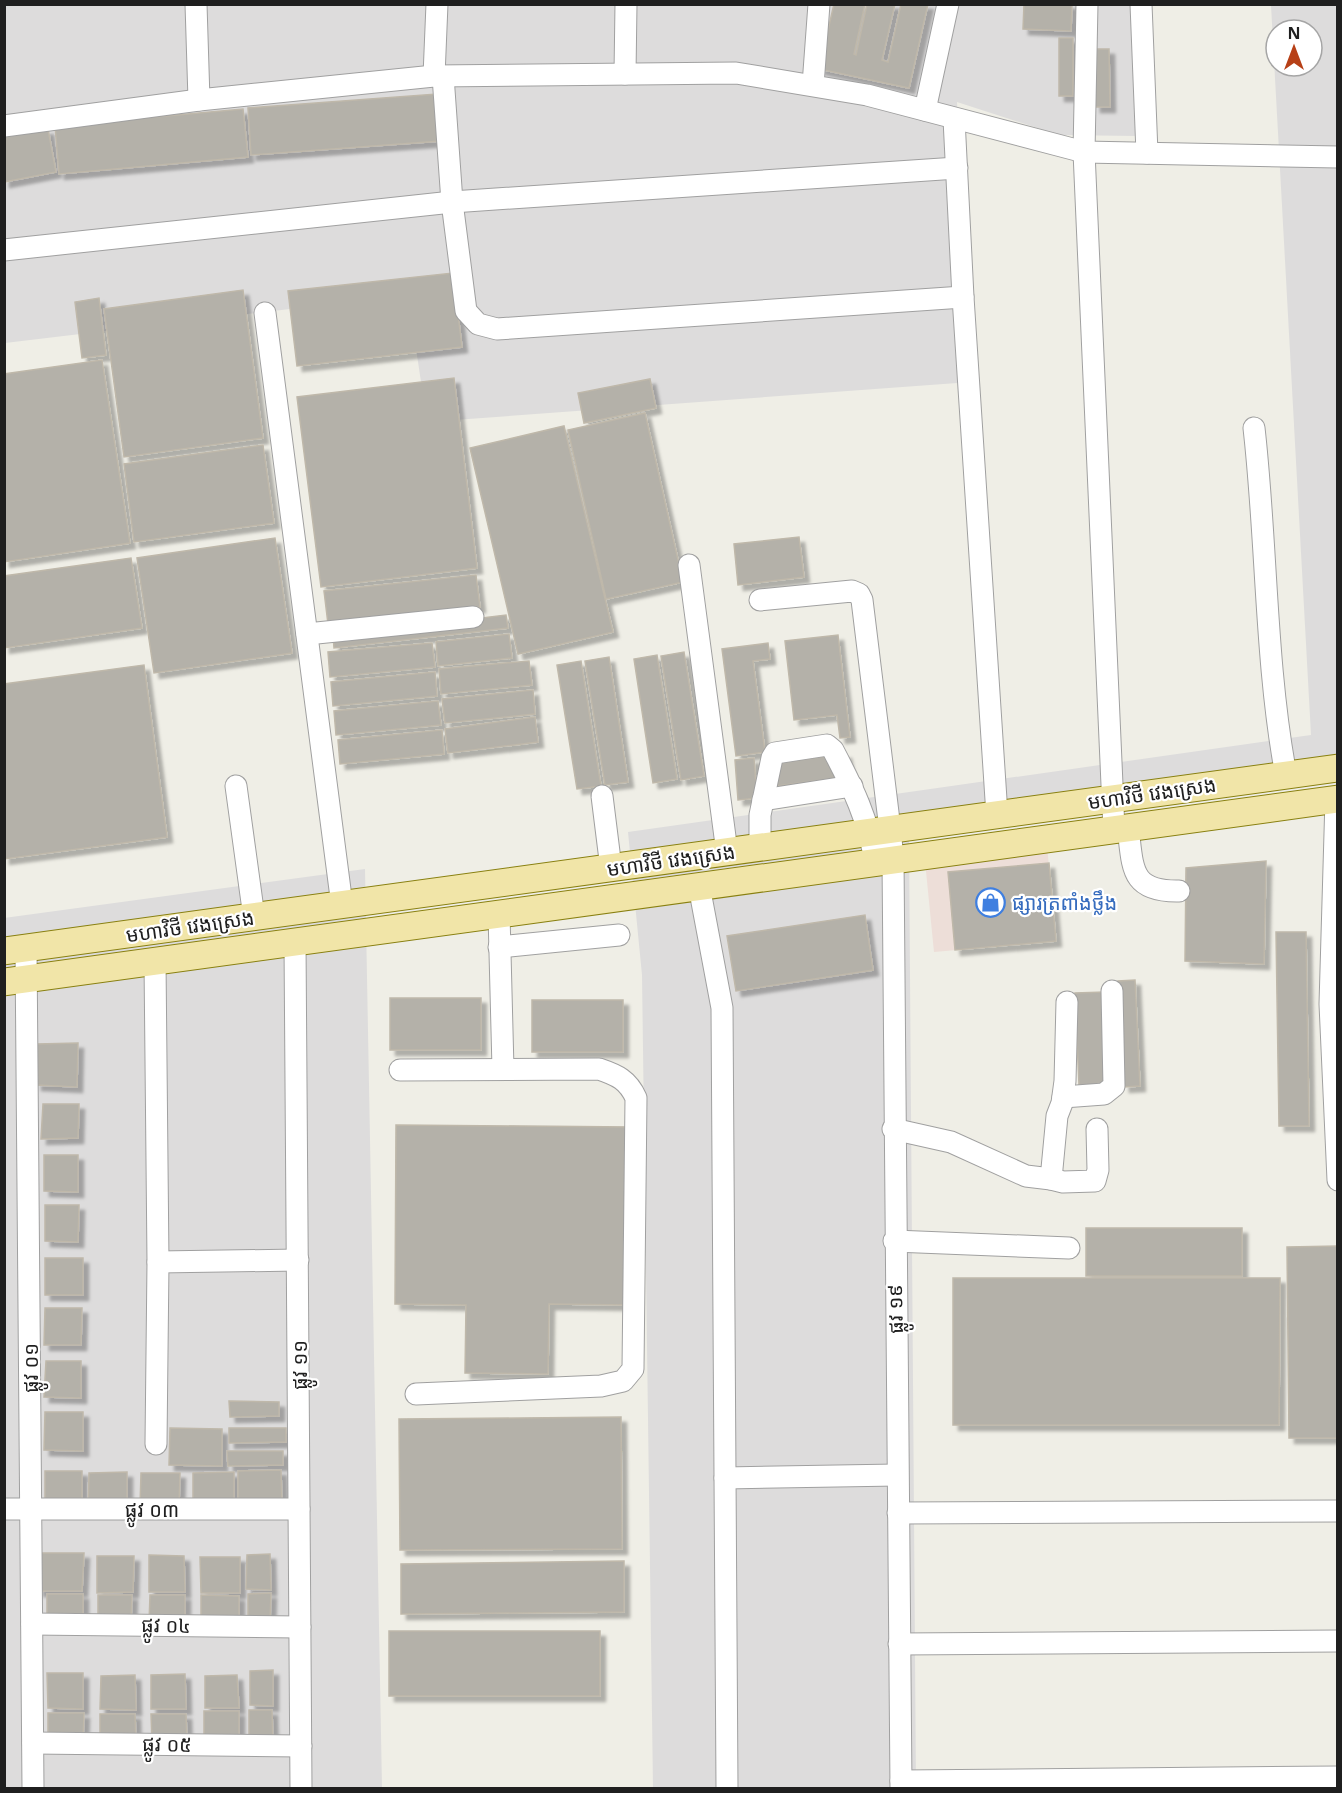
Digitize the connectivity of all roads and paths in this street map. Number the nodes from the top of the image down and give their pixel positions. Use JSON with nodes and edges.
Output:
{"nodes":[{"id":1,"x":196,"y":4,"type":"edge"},
{"id":2,"x":437,"y":4,"type":"edge"},
{"id":3,"x":626,"y":4,"type":"edge"},
{"id":4,"x":819,"y":4,"type":"edge"},
{"id":5,"x":948,"y":4,"type":"edge"},
{"id":6,"x":1087,"y":4,"type":"edge"},
{"id":7,"x":1141,"y":4,"type":"edge"},
{"id":8,"x":625,"y":74,"type":"junction"},
{"id":9,"x":438,"y":76,"type":"junction"},
{"id":10,"x":813,"y":85,"type":"junction"},
{"id":11,"x":199,"y":100,"type":"junction"},
{"id":12,"x":925,"y":110,"type":"junction"},
{"id":13,"x":954,"y":118,"type":"junction"},
{"id":14,"x":4,"y":126,"type":"edge"},
{"id":15,"x":1084,"y":152,"type":"junction"},
{"id":16,"x":1147,"y":153,"type":"junction"},
{"id":17,"x":1338,"y":157,"type":"edge"},
{"id":18,"x":957,"y":168,"type":"junction"},
{"id":19,"x":452,"y":202,"type":"junction"},
{"id":20,"x":4,"y":250,"type":"edge"},
{"id":21,"x":963,"y":297,"type":"junction"},
{"id":22,"x":265,"y":313,"type":"dead end"},
{"id":23,"x":1254,"y":428,"type":"dead end"},
{"id":24,"x":689,"y":565,"type":"dead end"},
{"id":25,"x":760,"y":600,"type":"dead end"},
{"id":26,"x":473,"y":617,"type":"dead end"},
{"id":27,"x":307,"y":634,"type":"junction"},
{"id":28,"x":1338,"y":768,"type":"edge"},
{"id":29,"x":1286,"y":775,"type":"junction"},
{"id":30,"x":236,"y":786,"type":"dead end"},
{"id":31,"x":852,"y":786,"type":"junction"},
{"id":32,"x":602,"y":796,"type":"dead end"},
{"id":33,"x":1112,"y":799,"type":"junction"},
{"id":34,"x":1337,"y":799,"type":"edge"},
{"id":35,"x":763,"y":800,"type":"junction"},
{"id":36,"x":997,"y":814,"type":"junction"},
{"id":37,"x":1121,"y":829,"type":"junction"},
{"id":38,"x":880,"y":831,"type":"junction"},
{"id":39,"x":760,"y":848,"type":"junction"},
{"id":40,"x":727,"y":852,"type":"junction"},
{"id":41,"x":884,"y":860,"type":"junction"},
{"id":42,"x":611,"y":868,"type":"junction"},
{"id":43,"x":699,"y":886,"type":"junction"},
{"id":44,"x":1179,"y":891,"type":"dead end"},
{"id":45,"x":342,"y":905,"type":"junction"},
{"id":46,"x":499,"y":914,"type":"junction"},
{"id":47,"x":254,"y":917,"type":"junction"},
{"id":48,"x":619,"y":935,"type":"dead end"},
{"id":49,"x":295,"y":942,"type":"junction"},
{"id":50,"x":500,"y":947,"type":"junction"},
{"id":51,"x":15,"y":950,"type":"edge"},
{"id":52,"x":155,"y":961,"type":"junction"},
{"id":53,"x":16,"y":980,"type":"edge"},
{"id":54,"x":1112,"y":991,"type":"dead end"},
{"id":55,"x":1067,"y":1002,"type":"dead end"},
{"id":56,"x":504,"y":1069,"type":"junction"},
{"id":57,"x":400,"y":1070,"type":"dead end"},
{"id":58,"x":1063,"y":1097,"type":"junction"},
{"id":59,"x":893,"y":1129,"type":"junction"},
{"id":60,"x":1097,"y":1129,"type":"dead end"},
{"id":61,"x":1051,"y":1179,"type":"junction"},
{"id":62,"x":1338,"y":1180,"type":"edge"},
{"id":63,"x":894,"y":1241,"type":"junction"},
{"id":64,"x":1069,"y":1248,"type":"dead end"},
{"id":65,"x":298,"y":1260,"type":"junction"},
{"id":66,"x":158,"y":1262,"type":"junction"},
{"id":67,"x":416,"y":1394,"type":"dead end"},
{"id":68,"x":156,"y":1444,"type":"dead end"},
{"id":69,"x":897,"y":1475,"type":"junction"},
{"id":70,"x":725,"y":1478,"type":"junction"},
{"id":71,"x":4,"y":1509,"type":"edge"},
{"id":72,"x":31,"y":1509,"type":"junction"},
{"id":73,"x":299,"y":1509,"type":"junction"},
{"id":74,"x":1338,"y":1511,"type":"edge"},
{"id":75,"x":898,"y":1513,"type":"junction"},
{"id":76,"x":32,"y":1624,"type":"junction"},
{"id":77,"x":300,"y":1627,"type":"junction"},
{"id":78,"x":1338,"y":1641,"type":"edge"},
{"id":79,"x":899,"y":1644,"type":"junction"},
{"id":80,"x":33,"y":1743,"type":"junction"},
{"id":81,"x":301,"y":1746,"type":"junction"},
{"id":82,"x":1338,"y":1777,"type":"edge"},
{"id":83,"x":901,"y":1785,"type":"edge"},
{"id":84,"x":33,"y":1788,"type":"edge"},
{"id":85,"x":301,"y":1788,"type":"edge"},
{"id":86,"x":727,"y":1788,"type":"edge"}],
"edges":[{"from":1,"to":11,"type":"street"},
{"from":2,"to":9,"type":"street"},
{"from":3,"to":8,"type":"street"},
{"from":4,"to":10,"type":"street"},
{"from":5,"to":12,"type":"street"},
{"from":6,"to":15,"type":"street"},
{"from":7,"to":16,"type":"street"},
{"from":8,"to":9,"type":"street"},
{"from":8,"to":10,"type":"street"},
{"from":9,"to":11,"type":"street"},
{"from":9,"to":19,"type":"street"},
{"from":10,"to":12,"type":"street"},
{"from":11,"to":14,"type":"street"},
{"from":12,"to":13,"type":"street"},
{"from":13,"to":15,"type":"street"},
{"from":13,"to":18,"type":"street"},
{"from":15,"to":16,"type":"street"},
{"from":15,"to":33,"type":"street"},
{"from":16,"to":17,"type":"street"},
{"from":18,"to":19,"type":"street"},
{"from":18,"to":21,"type":"street"},
{"from":19,"to":20,"type":"street"},
{"from":19,"to":21,"type":"street"},
{"from":21,"to":36,"type":"street"},
{"from":22,"to":27,"type":"street"},
{"from":23,"to":29,"type":"street"},
{"from":24,"to":40,"type":"street"},
{"from":25,"to":38,"type":"street","name":"ផ្លូវ ១៩"},
{"from":26,"to":27,"type":"street"},
{"from":27,"to":45,"type":"street"},
{"from":28,"to":29,"type":"main road","name":"មហាវិថី វេងស្រេង"},
{"from":29,"to":33,"type":"main road","name":"មហាវិថី វេងស្រេង"},
{"from":30,"to":47,"type":"street"},
{"from":31,"to":35,"type":"street"},
{"from":31,"to":35,"type":"street"},
{"from":31,"to":38,"type":"street"},
{"from":32,"to":42,"type":"street"},
{"from":33,"to":36,"type":"main road","name":"មហាវិថី វេងស្រេង"},
{"from":33,"to":37,"type":"street"},
{"from":34,"to":37,"type":"main road","name":"មហាវិថី វេងស្រេង"},
{"from":34,"to":62,"type":"street"},
{"from":35,"to":39,"type":"street"},
{"from":36,"to":38,"type":"main road","name":"មហាវិថី វេងស្រេង"},
{"from":37,"to":41,"type":"main road","name":"មហាវិថី វេងស្រេង"},
{"from":37,"to":44,"type":"street"},
{"from":38,"to":39,"type":"main road","name":"មហាវិថី វេងស្រេង"},
{"from":38,"to":41,"type":"street","name":"ផ្លូវ ១៩"},
{"from":39,"to":40,"type":"main road","name":"មហាវិថី វេងស្រេង"},
{"from":40,"to":42,"type":"main road","name":"មហាវិថី វេងស្រេង"},
{"from":41,"to":43,"type":"main road","name":"មហាវិថី វេងស្រេង"},
{"from":41,"to":59,"type":"street","name":"ផ្លូវ ១៩"},
{"from":42,"to":45,"type":"main road","name":"មហាវិថី វេងស្រេង"},
{"from":43,"to":46,"type":"main road","name":"មហាវិថី វេងស្រេង"},
{"from":43,"to":70,"type":"street"},
{"from":45,"to":47,"type":"main road","name":"មហាវិថី វេងស្រេង"},
{"from":46,"to":49,"type":"main road","name":"មហាវិថី វេងស្រេង"},
{"from":46,"to":50,"type":"street"},
{"from":47,"to":51,"type":"main road","name":"មហាវិថី វេងស្រេង"},
{"from":48,"to":50,"type":"street"},
{"from":49,"to":52,"type":"main road","name":"មហាវិថី វេងស្រេង"},
{"from":49,"to":65,"type":"street","name":"ផ្លូវ ១១"},
{"from":50,"to":56,"type":"street"},
{"from":51,"to":53,"type":"street","name":"ផ្លូវ ០១"},
{"from":52,"to":53,"type":"main road","name":"មហាវិថី វេងស្រេង"},
{"from":52,"to":66,"type":"street"},
{"from":53,"to":72,"type":"street","name":"ផ្លូវ ០១"},
{"from":54,"to":58,"type":"street"},
{"from":55,"to":58,"type":"street"},
{"from":56,"to":57,"type":"street"},
{"from":56,"to":67,"type":"street"},
{"from":58,"to":61,"type":"street"},
{"from":59,"to":61,"type":"street"},
{"from":59,"to":63,"type":"street","name":"ផ្លូវ ១៩"},
{"from":60,"to":61,"type":"street"},
{"from":63,"to":64,"type":"street"},
{"from":63,"to":69,"type":"street","name":"ផ្លូវ ១៩"},
{"from":65,"to":66,"type":"street"},
{"from":65,"to":73,"type":"street","name":"ផ្លូវ ១១"},
{"from":66,"to":68,"type":"street"},
{"from":69,"to":70,"type":"street"},
{"from":69,"to":75,"type":"street","name":"ផ្លូវ ១៩"},
{"from":70,"to":86,"type":"street"},
{"from":71,"to":72,"type":"street","name":"ផ្លូវ ០៣"},
{"from":72,"to":73,"type":"street","name":"ផ្លូវ ០៣"},
{"from":72,"to":76,"type":"street","name":"ផ្លូវ ០១"},
{"from":73,"to":77,"type":"street","name":"ផ្លូវ ១១"},
{"from":74,"to":75,"type":"street"},
{"from":75,"to":79,"type":"street","name":"ផ្លូវ ១៩"},
{"from":76,"to":77,"type":"street","name":"ផ្លូវ ០៤"},
{"from":76,"to":80,"type":"street","name":"ផ្លូវ ០១"},
{"from":77,"to":81,"type":"street","name":"ផ្លូវ ១១"},
{"from":78,"to":79,"type":"street"},
{"from":79,"to":83,"type":"street","name":"ផ្លូវ ១៩"},
{"from":80,"to":81,"type":"street","name":"ផ្លូវ ០៥"},
{"from":80,"to":84,"type":"street","name":"ផ្លូវ ០១"},
{"from":81,"to":85,"type":"street","name":"ផ្លូវ ១១"},
{"from":82,"to":83,"type":"street"}]}
